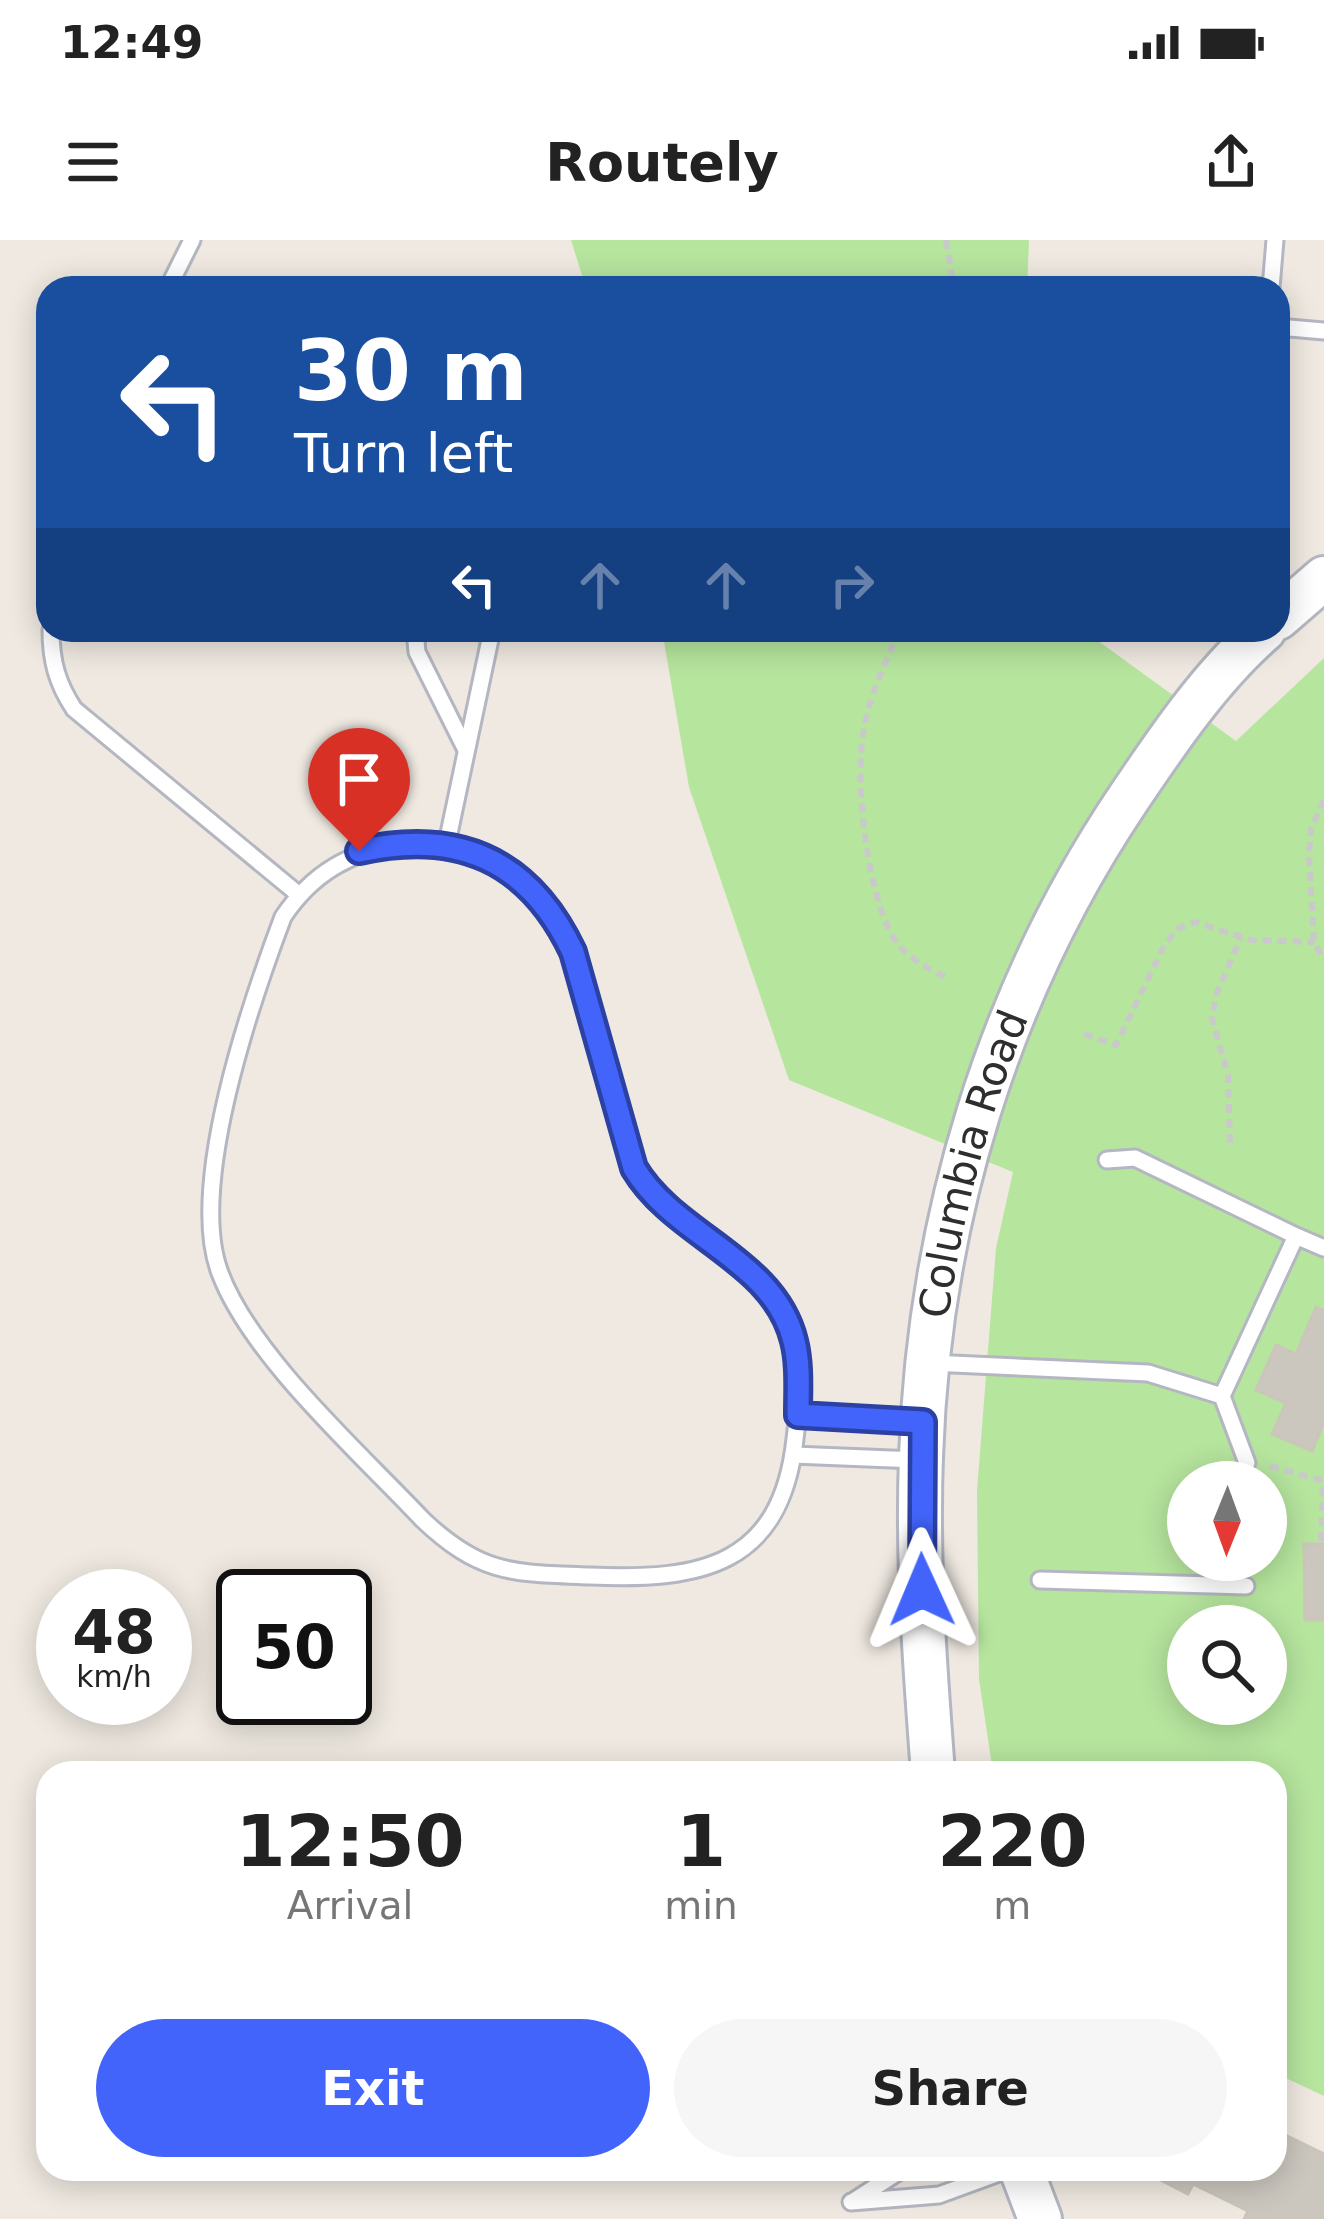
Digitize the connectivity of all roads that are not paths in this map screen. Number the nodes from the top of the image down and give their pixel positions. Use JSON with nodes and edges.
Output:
{"nodes":[{"id":1,"x":192,"y":240,"type":"edge"},
{"id":2,"x":1275,"y":240,"type":"edge"},
{"id":3,"x":174,"y":276,"type":"edge"},
{"id":4,"x":1272,"y":276,"type":"edge"},
{"id":5,"x":1290,"y":328,"type":"edge"},
{"id":6,"x":1324,"y":331,"type":"edge"},
{"id":7,"x":1324,"y":578,"type":"edge"},
{"id":8,"x":1290,"y":608,"type":"edge"},
{"id":9,"x":51,"y":642,"type":"edge"},
{"id":10,"x":416,"y":642,"type":"edge"},
{"id":11,"x":489,"y":642,"type":"edge"},
{"id":12,"x":1253,"y":642,"type":"edge"},
{"id":13,"x":466,"y":750,"type":"junction"},
{"id":14,"x":447,"y":843,"type":"junction"},
{"id":15,"x":298,"y":894,"type":"junction"},
{"id":16,"x":1107,"y":1160,"type":"dead end"},
{"id":17,"x":1296,"y":1235,"type":"junction"},
{"id":18,"x":1324,"y":1248,"type":"edge"},
{"id":19,"x":928,"y":1362,"type":"junction"},
{"id":20,"x":1222,"y":1396,"type":"junction"},
{"id":21,"x":798,"y":1415,"type":"junction"},
{"id":22,"x":922,"y":1441,"type":"junction"},
{"id":23,"x":793,"y":1455,"type":"junction"},
{"id":24,"x":1246,"y":1461,"type":"edge"},
{"id":25,"x":1040,"y":1580,"type":"dead end"},
{"id":26,"x":1246,"y":1586,"type":"dead end"},
{"id":27,"x":932,"y":1761,"type":"edge"},
{"id":28,"x":884,"y":2181,"type":"edge"},
{"id":29,"x":976,"y":2181,"type":"edge"},
{"id":30,"x":1026,"y":2181,"type":"edge"},
{"id":31,"x":1040,"y":2219,"type":"edge"}],
"edges":[{"from":1,"to":3,"type":"lane"},
{"from":2,"to":4,"type":"lane"},
{"from":5,"to":6,"type":"lane"},
{"from":7,"to":8,"type":"main road"},
{"from":9,"to":15,"type":"lane"},
{"from":10,"to":13,"type":"lane"},
{"from":11,"to":13,"type":"lane"},
{"from":12,"to":19,"type":"main road","name":"Columbia Road"},
{"from":13,"to":14,"type":"lane"},
{"from":14,"to":15,"type":"lane"},
{"from":14,"to":21,"type":"lane"},
{"from":15,"to":23,"type":"lane"},
{"from":16,"to":17,"type":"lane"},
{"from":17,"to":18,"type":"lane"},
{"from":17,"to":20,"type":"lane"},
{"from":19,"to":20,"type":"lane"},
{"from":19,"to":22,"type":"main road","name":"Columbia Road"},
{"from":20,"to":24,"type":"lane"},
{"from":21,"to":22,"type":"lane"},
{"from":21,"to":23,"type":"lane"},
{"from":22,"to":23,"type":"lane"},
{"from":22,"to":27,"type":"main road","name":"Columbia Road"},
{"from":25,"to":26,"type":"lane"},
{"from":28,"to":29,"type":"lane"},
{"from":30,"to":31,"type":"main road"}]}
